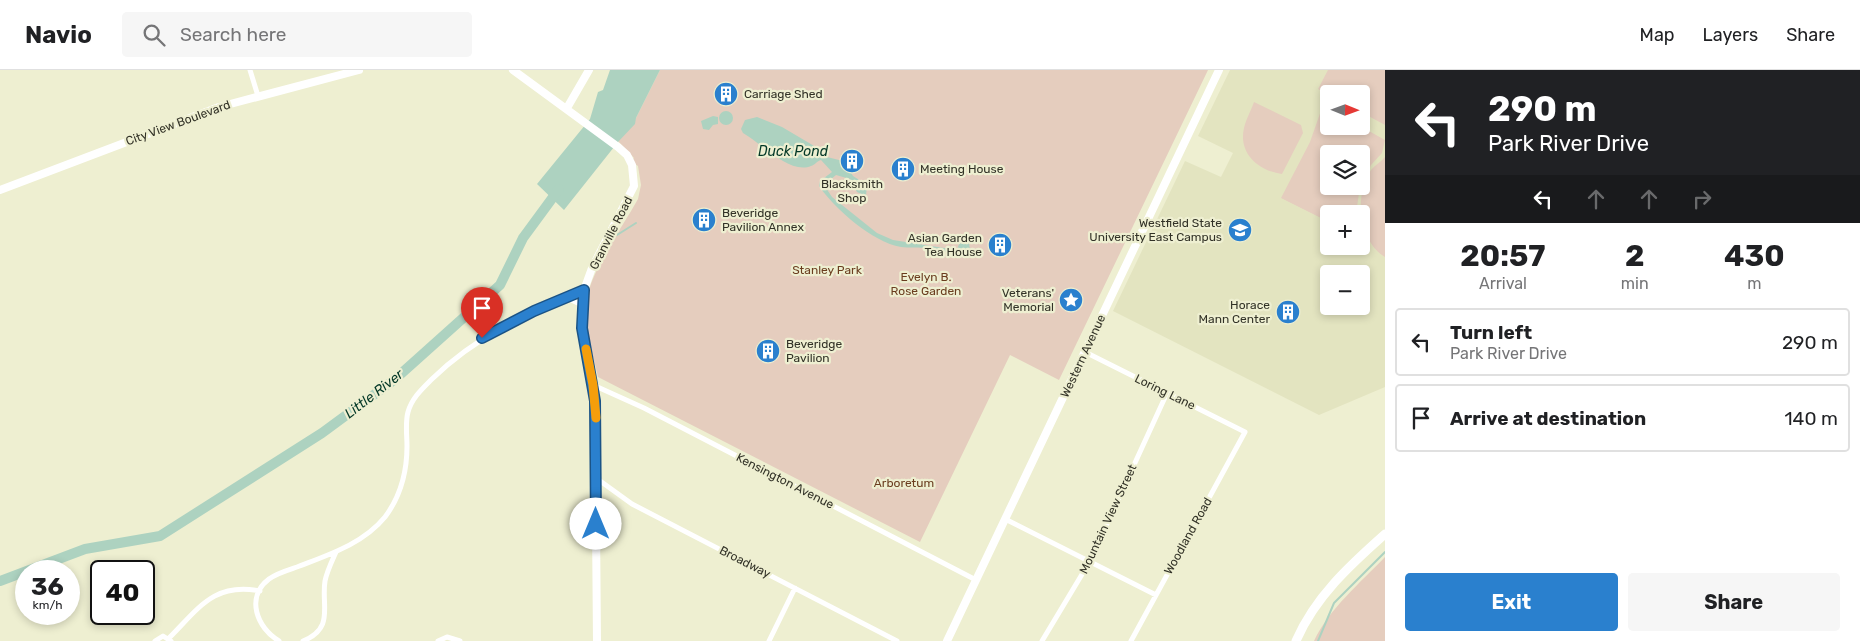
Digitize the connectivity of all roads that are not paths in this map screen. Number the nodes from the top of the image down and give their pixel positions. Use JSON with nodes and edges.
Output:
{"nodes":[{"id":1,"x":250,"y":70,"type":"edge"},
{"id":2,"x":360,"y":70,"type":"edge"},
{"id":3,"x":513,"y":70,"type":"edge"},
{"id":4,"x":589,"y":70,"type":"edge"},
{"id":5,"x":1219,"y":70,"type":"edge"},
{"id":6,"x":258,"y":96,"type":"junction"},
{"id":7,"x":567,"y":108,"type":"junction"},
{"id":8,"x":0,"y":190,"type":"edge"},
{"id":9,"x":584,"y":290,"type":"junction"},
{"id":10,"x":565,"y":297,"type":"junction"},
{"id":11,"x":582,"y":305,"type":"junction"},
{"id":12,"x":1085,"y":352,"type":"junction"},
{"id":13,"x":593,"y":385,"type":"junction"},
{"id":14,"x":1167,"y":393,"type":"junction"},
{"id":15,"x":1245,"y":432,"type":"joint"},
{"id":16,"x":596,"y":478,"type":"junction"},
{"id":17,"x":1005,"y":519,"type":"junction"},
{"id":18,"x":1385,"y":534,"type":"edge"},
{"id":19,"x":336,"y":552,"type":"junction"},
{"id":20,"x":1090,"y":561,"type":"junction"},
{"id":21,"x":976,"y":580,"type":"junction"},
{"id":22,"x":795,"y":588,"type":"junction"},
{"id":23,"x":260,"y":590,"type":"junction"},
{"id":24,"x":1156,"y":595,"type":"junction"},
{"id":25,"x":170,"y":640,"type":"edge"},
{"id":26,"x":155,"y":641,"type":"edge"},
{"id":27,"x":279,"y":641,"type":"edge"},
{"id":28,"x":304,"y":641,"type":"edge"},
{"id":29,"x":438,"y":641,"type":"edge"},
{"id":30,"x":460,"y":641,"type":"edge"},
{"id":31,"x":597,"y":641,"type":"edge"},
{"id":32,"x":769,"y":641,"type":"edge"},
{"id":33,"x":897,"y":641,"type":"edge"},
{"id":34,"x":947,"y":641,"type":"edge"},
{"id":35,"x":1042,"y":641,"type":"edge"},
{"id":36,"x":1131,"y":641,"type":"edge"},
{"id":37,"x":1296,"y":641,"type":"edge"}],
"edges":[{"from":1,"to":6,"type":"street"},
{"from":2,"to":6,"type":"street","name":"City View Boulevard"},
{"from":3,"to":7,"type":"street"},
{"from":4,"to":7,"type":"street"},
{"from":5,"to":12,"type":"street","name":"Western Avenue"},
{"from":6,"to":8,"type":"street","name":"City View Boulevard"},
{"from":7,"to":9,"type":"street","name":"Granville Road"},
{"from":9,"to":10,"type":"street"},
{"from":9,"to":11,"type":"street","name":"Granville Road"},
{"from":10,"to":11,"type":"street"},
{"from":10,"to":19,"type":"street"},
{"from":11,"to":13,"type":"street","name":"Granville Road"},
{"from":12,"to":14,"type":"street","name":"Loring Lane"},
{"from":12,"to":17,"type":"street","name":"Western Avenue"},
{"from":13,"to":16,"type":"street","name":"Granville Road"},
{"from":13,"to":21,"type":"street","name":"Kensington Avenue"},
{"from":14,"to":15,"type":"street","name":"Loring Lane"},
{"from":14,"to":20,"type":"street","name":"Mountain View Street"},
{"from":15,"to":24,"type":"street","name":"Woodland Road"},
{"from":16,"to":22,"type":"street","name":"Broadway"},
{"from":16,"to":31,"type":"street","name":"Granville Road"},
{"from":17,"to":20,"type":"street"},
{"from":17,"to":21,"type":"street","name":"Western Avenue"},
{"from":18,"to":37,"type":"main road"},
{"from":19,"to":23,"type":"street"},
{"from":19,"to":28,"type":"street"},
{"from":20,"to":24,"type":"street"},
{"from":20,"to":35,"type":"street","name":"Mountain View Street"},
{"from":21,"to":34,"type":"street","name":"Western Avenue"},
{"from":22,"to":32,"type":"street"},
{"from":22,"to":33,"type":"street","name":"Broadway"},
{"from":23,"to":25,"type":"street"},
{"from":23,"to":27,"type":"street"},
{"from":24,"to":36,"type":"street","name":"Woodland Road"},
{"from":25,"to":26,"type":"street"},
{"from":29,"to":30,"type":"street"}]}
